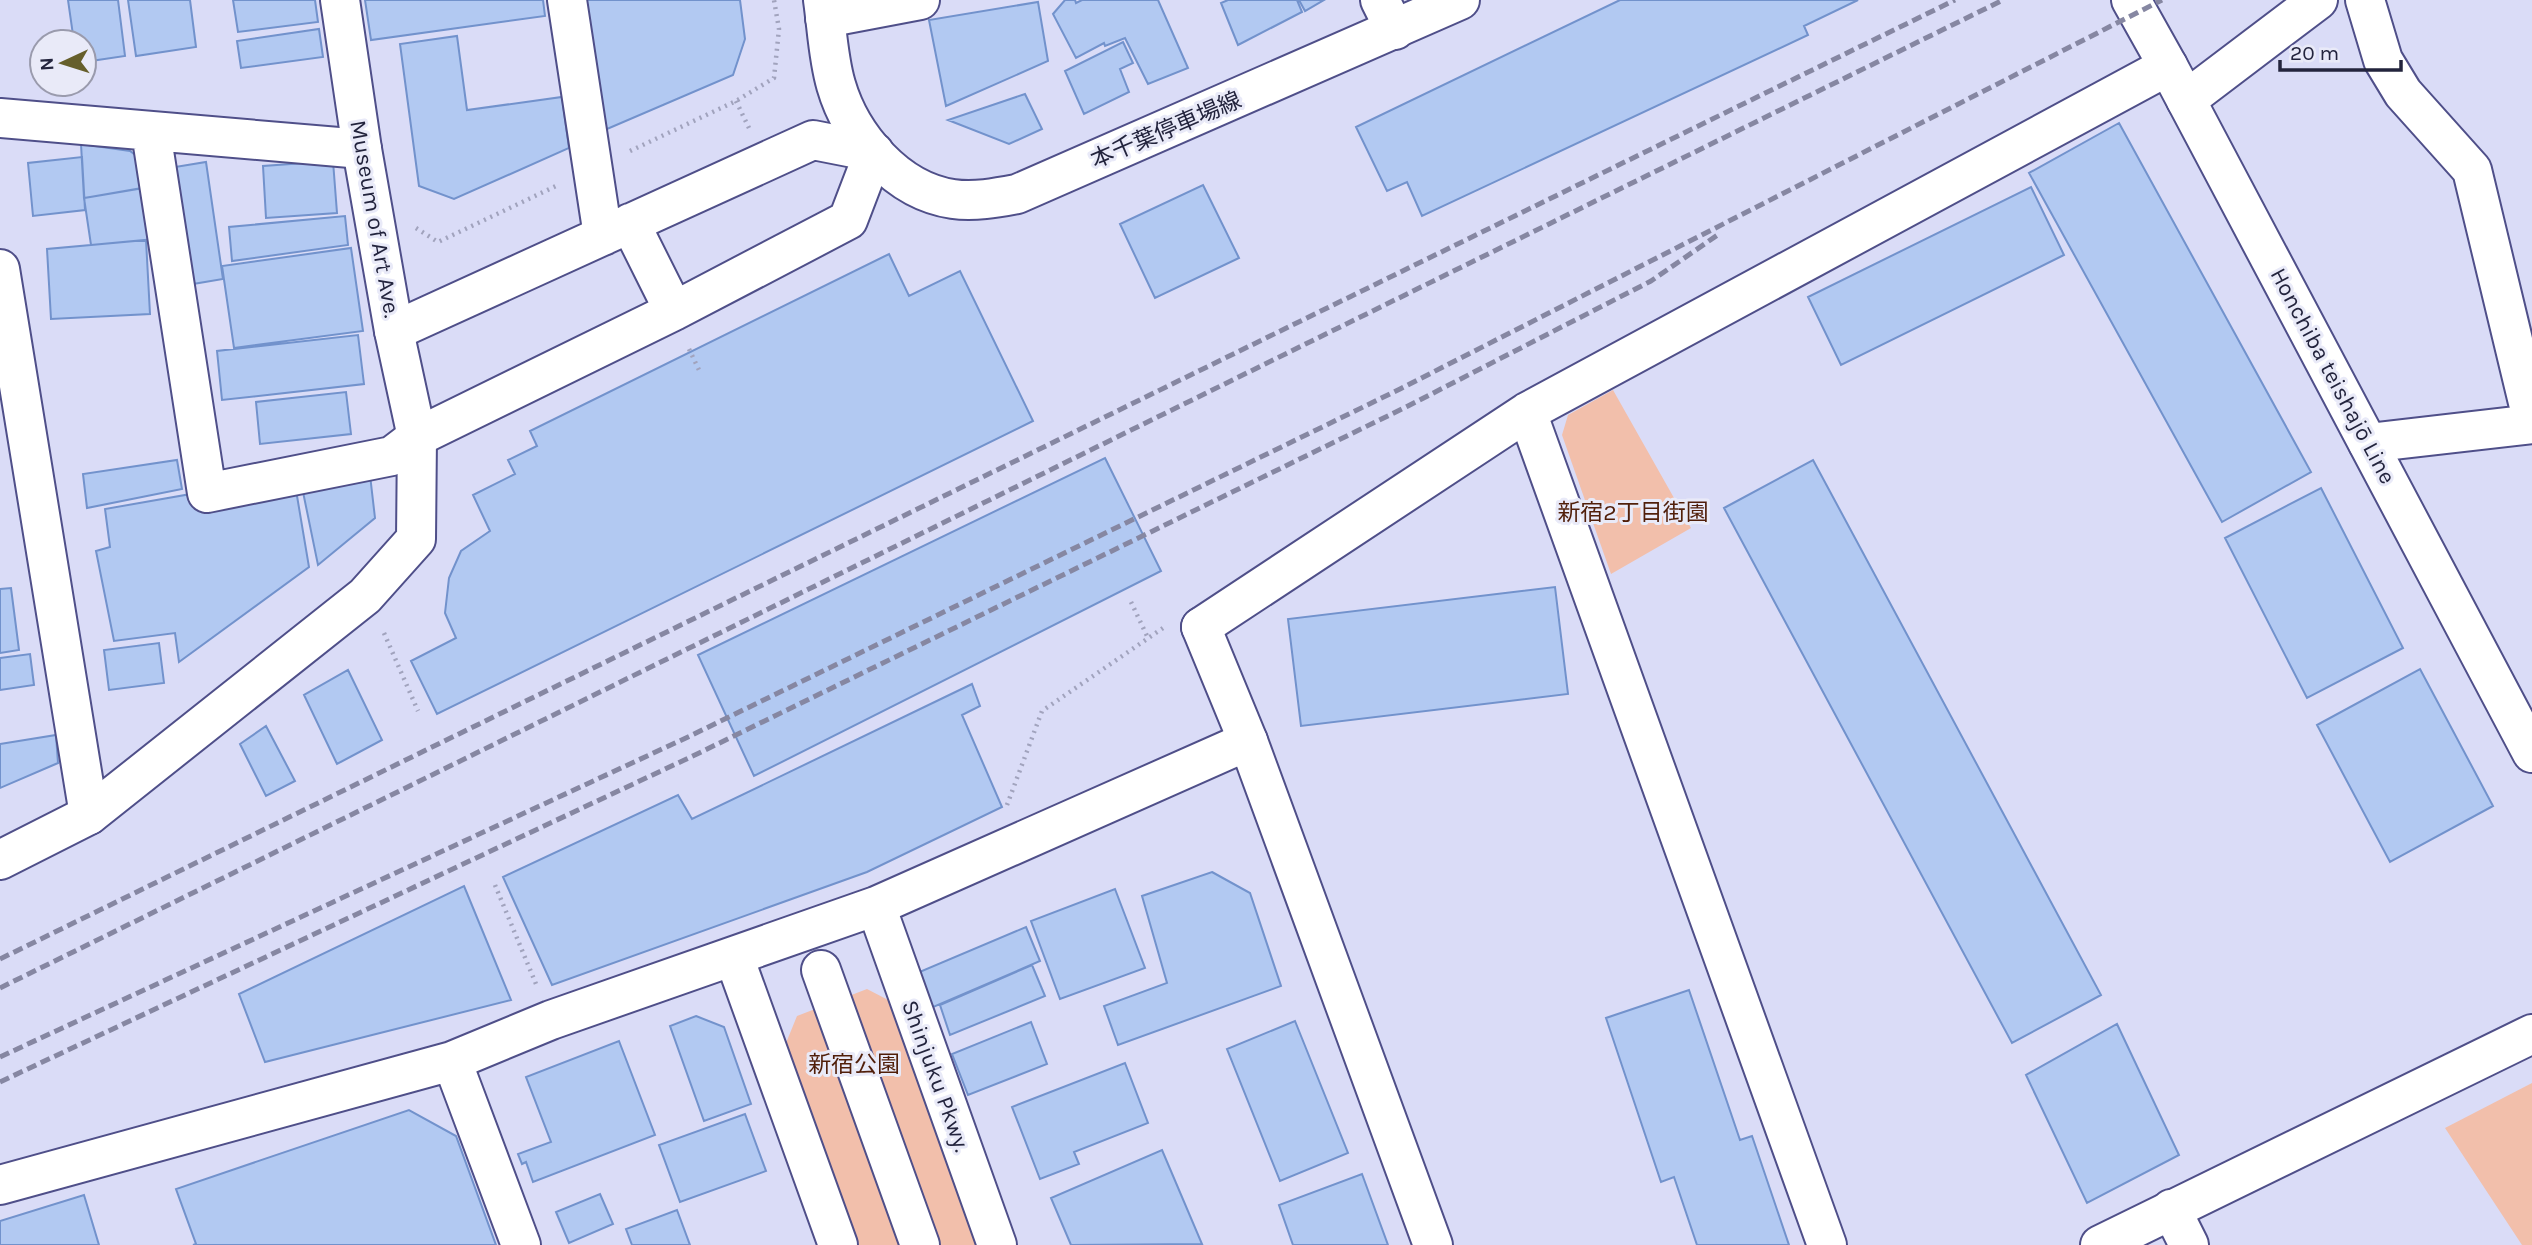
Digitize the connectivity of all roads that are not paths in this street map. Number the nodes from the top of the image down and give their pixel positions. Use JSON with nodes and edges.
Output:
{"nodes":[{"id":1,"x":340,"y":0,"type":"edge"},
{"id":2,"x":567,"y":0,"type":"edge"},
{"id":3,"x":920,"y":0,"type":"edge"},
{"id":4,"x":1460,"y":0,"type":"edge"},
{"id":5,"x":2131,"y":0,"type":"edge"},
{"id":6,"x":2318,"y":0,"type":"edge"},
{"id":7,"x":2364,"y":0,"type":"edge"},
{"id":8,"x":824,"y":9,"type":"edge"},
{"id":9,"x":1388,"y":15,"type":"edge"},
{"id":10,"x":2168,"y":66,"type":"junction"},
{"id":11,"x":2186,"y":100,"type":"junction"},
{"id":12,"x":0,"y":118,"type":"edge"},
{"id":13,"x":150,"y":132,"type":"junction"},
{"id":14,"x":362,"y":149,"type":"junction"},
{"id":15,"x":874,"y":152,"type":"junction"},
{"id":16,"x":616,"y":229,"type":"junction"},
{"id":17,"x":0,"y":269,"type":"edge"},
{"id":18,"x":674,"y":311,"type":"junction"},
{"id":19,"x":394,"y":331,"type":"junction"},
{"id":20,"x":1527,"y":412,"type":"junction"},
{"id":21,"x":2532,"y":422,"type":"edge"},
{"id":22,"x":417,"y":437,"type":"junction"},
{"id":23,"x":2368,"y":443,"type":"junction"},
{"id":24,"x":1248,"y":741,"type":"junction"},
{"id":25,"x":2532,"y":753,"type":"edge"},
{"id":26,"x":89,"y":815,"type":"junction"},
{"id":27,"x":0,"y":860,"type":"edge"},
{"id":28,"x":876,"y":906,"type":"junction"},
{"id":29,"x":734,"y":957,"type":"junction"},
{"id":30,"x":821,"y":970,"type":"dead end"},
{"id":31,"x":2532,"y":1034,"type":"edge"},
{"id":32,"x":452,"y":1061,"type":"junction"},
{"id":33,"x":0,"y":1185,"type":"edge"},
{"id":34,"x":2171,"y":1209,"type":"junction"},
{"id":35,"x":521,"y":1245,"type":"edge"},
{"id":36,"x":838,"y":1245,"type":"edge"},
{"id":37,"x":920,"y":1245,"type":"edge"},
{"id":38,"x":997,"y":1245,"type":"edge"},
{"id":39,"x":1433,"y":1245,"type":"edge"},
{"id":40,"x":1826,"y":1245,"type":"edge"},
{"id":41,"x":2100,"y":1245,"type":"edge"},
{"id":42,"x":2189,"y":1245,"type":"edge"}],
"edges":[{"from":1,"to":14,"type":"street","name":"Museum of Art Ave."},
{"from":2,"to":16,"type":"street"},
{"from":3,"to":8,"type":"street"},
{"from":4,"to":9,"type":"street","name":"本千葉停車場線"},
{"from":5,"to":10,"type":"street","name":"Honchiba teishajō Line"},
{"from":6,"to":11,"type":"street"},
{"from":7,"to":21,"type":"street"},
{"from":8,"to":15,"type":"street","name":"本千葉停車場線"},
{"from":9,"to":15,"type":"street","name":"本千葉停車場線"},
{"from":10,"to":11,"type":"street","name":"Honchiba teishajō Line"},
{"from":10,"to":20,"type":"street"},
{"from":11,"to":23,"type":"street","name":"Honchiba teishajō Line"},
{"from":12,"to":13,"type":"street"},
{"from":13,"to":14,"type":"street"},
{"from":13,"to":22,"type":"street"},
{"from":14,"to":19,"type":"street","name":"Museum of Art Ave."},
{"from":15,"to":16,"type":"street"},
{"from":15,"to":18,"type":"street"},
{"from":16,"to":18,"type":"street"},
{"from":16,"to":19,"type":"street"},
{"from":17,"to":26,"type":"street"},
{"from":18,"to":22,"type":"street"},
{"from":19,"to":22,"type":"street","name":"Museum of Art Ave."},
{"from":20,"to":24,"type":"street"},
{"from":20,"to":40,"type":"street"},
{"from":21,"to":23,"type":"street"},
{"from":22,"to":26,"type":"street","name":"Museum of Art Ave."},
{"from":23,"to":25,"type":"street","name":"Honchiba teishajō Line"},
{"from":24,"to":28,"type":"street"},
{"from":24,"to":39,"type":"street"},
{"from":26,"to":27,"type":"street","name":"Museum of Art Ave."},
{"from":28,"to":29,"type":"street"},
{"from":28,"to":38,"type":"street","name":"Shinjuku Pkwy."},
{"from":29,"to":32,"type":"street"},
{"from":29,"to":36,"type":"street"},
{"from":30,"to":37,"type":"street"},
{"from":31,"to":34,"type":"street"},
{"from":32,"to":33,"type":"street"},
{"from":32,"to":35,"type":"street"},
{"from":34,"to":41,"type":"street"},
{"from":34,"to":42,"type":"street"}]}
